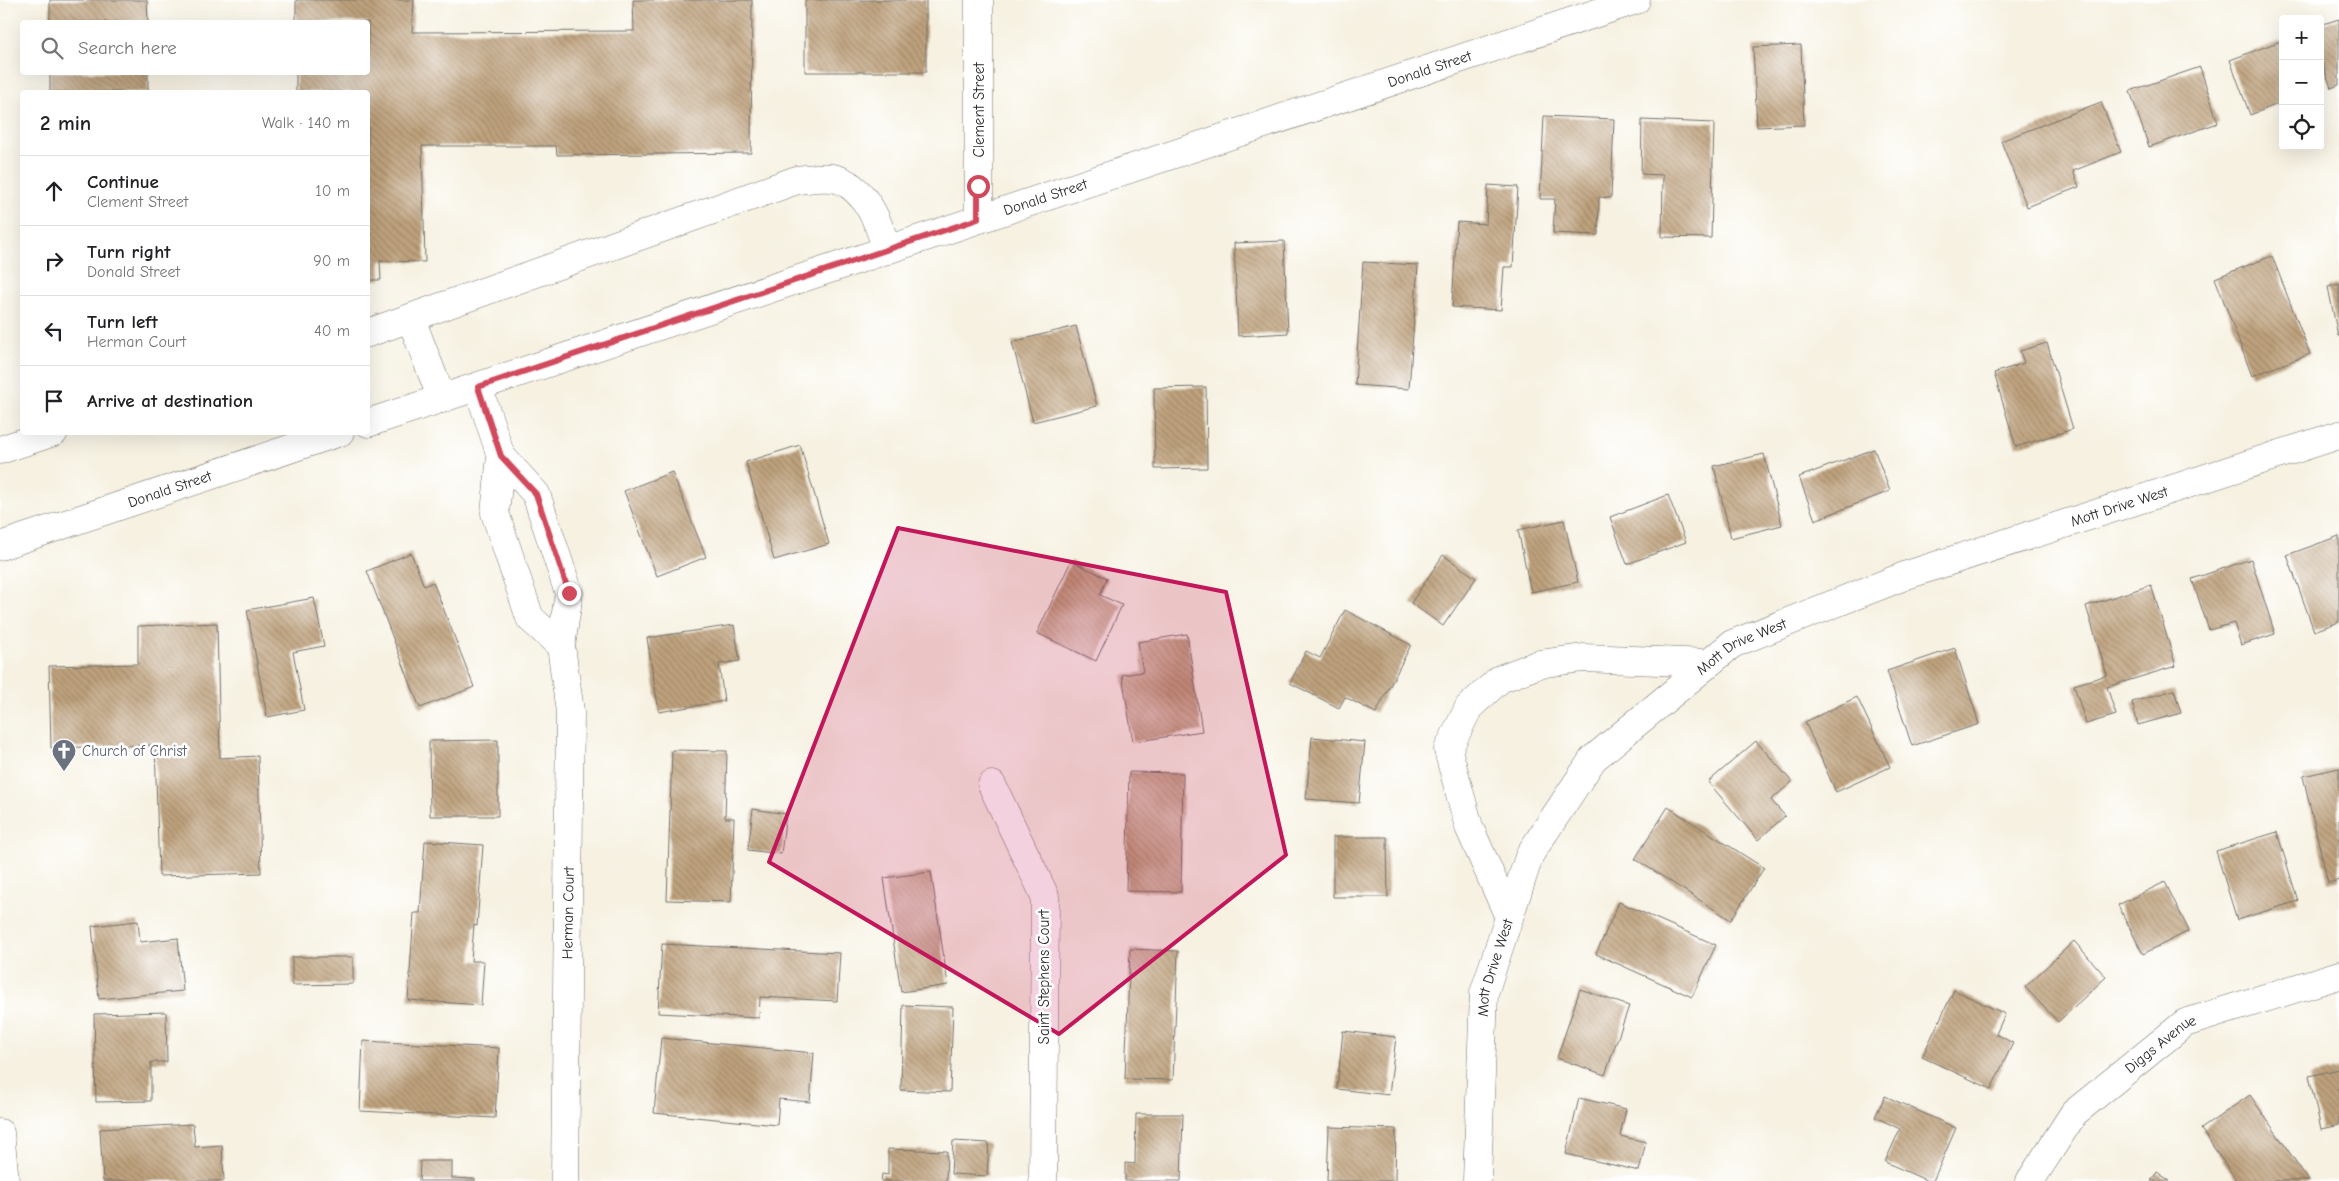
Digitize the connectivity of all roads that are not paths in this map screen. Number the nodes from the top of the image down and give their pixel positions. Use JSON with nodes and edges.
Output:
{"nodes":[{"id":1,"x":979,"y":0,"type":"edge"},
{"id":2,"x":1636,"y":0,"type":"edge"},
{"id":3,"x":978,"y":219,"type":"junction"},
{"id":4,"x":887,"y":250,"type":"junction"},
{"id":5,"x":411,"y":319,"type":"junction"},
{"id":6,"x":370,"y":332,"type":"edge"},
{"id":7,"x":478,"y":387,"type":"junction"},
{"id":8,"x":442,"y":398,"type":"junction"},
{"id":9,"x":370,"y":422,"type":"edge"},
{"id":10,"x":45,"y":435,"type":"edge"},
{"id":11,"x":331,"y":435,"type":"edge"},
{"id":12,"x":2339,"y":435,"type":"edge"},
{"id":13,"x":0,"y":450,"type":"edge"},
{"id":14,"x":501,"y":456,"type":"junction"},
{"id":15,"x":0,"y":546,"type":"edge"},
{"id":16,"x":561,"y":646,"type":"junction"},
{"id":17,"x":1709,"y":663,"type":"junction"},
{"id":18,"x":992,"y":785,"type":"dead end"},
{"id":19,"x":1509,"y":917,"type":"junction"},
{"id":20,"x":2339,"y":975,"type":"edge"},
{"id":21,"x":0,"y":1133,"type":"edge"},
{"id":22,"x":5,"y":1181,"type":"edge"},
{"id":23,"x":565,"y":1181,"type":"edge"},
{"id":24,"x":1043,"y":1181,"type":"edge"},
{"id":25,"x":1477,"y":1181,"type":"edge"},
{"id":26,"x":2030,"y":1181,"type":"edge"}],
"edges":[{"from":1,"to":3,"type":"street","name":"Clement Street"},
{"from":2,"to":3,"type":"street","name":"Donald Street"},
{"from":3,"to":4,"type":"street","name":"Donald Street"},
{"from":4,"to":5,"type":"street"},
{"from":4,"to":7,"type":"street","name":"Donald Street"},
{"from":5,"to":6,"type":"street"},
{"from":5,"to":8,"type":"street"},
{"from":7,"to":8,"type":"street","name":"Donald Street"},
{"from":7,"to":14,"type":"street","name":"Herman Court"},
{"from":8,"to":9,"type":"street","name":"Donald Street"},
{"from":10,"to":13,"type":"street"},
{"from":11,"to":15,"type":"street","name":"Donald Street"},
{"from":12,"to":17,"type":"street","name":"Mott Drive West"},
{"from":14,"to":16,"type":"street","name":"Herman Court"},
{"from":14,"to":16,"type":"street","name":"Herman Court"},
{"from":16,"to":23,"type":"street","name":"Herman Court"},
{"from":17,"to":19,"type":"street","name":"Mott Drive West"},
{"from":17,"to":19,"type":"street"},
{"from":18,"to":24,"type":"street","name":"Saint Stephens Court"},
{"from":19,"to":25,"type":"street","name":"Mott Drive West"},
{"from":20,"to":26,"type":"street","name":"Diggs Avenue"},
{"from":21,"to":22,"type":"street"}]}
